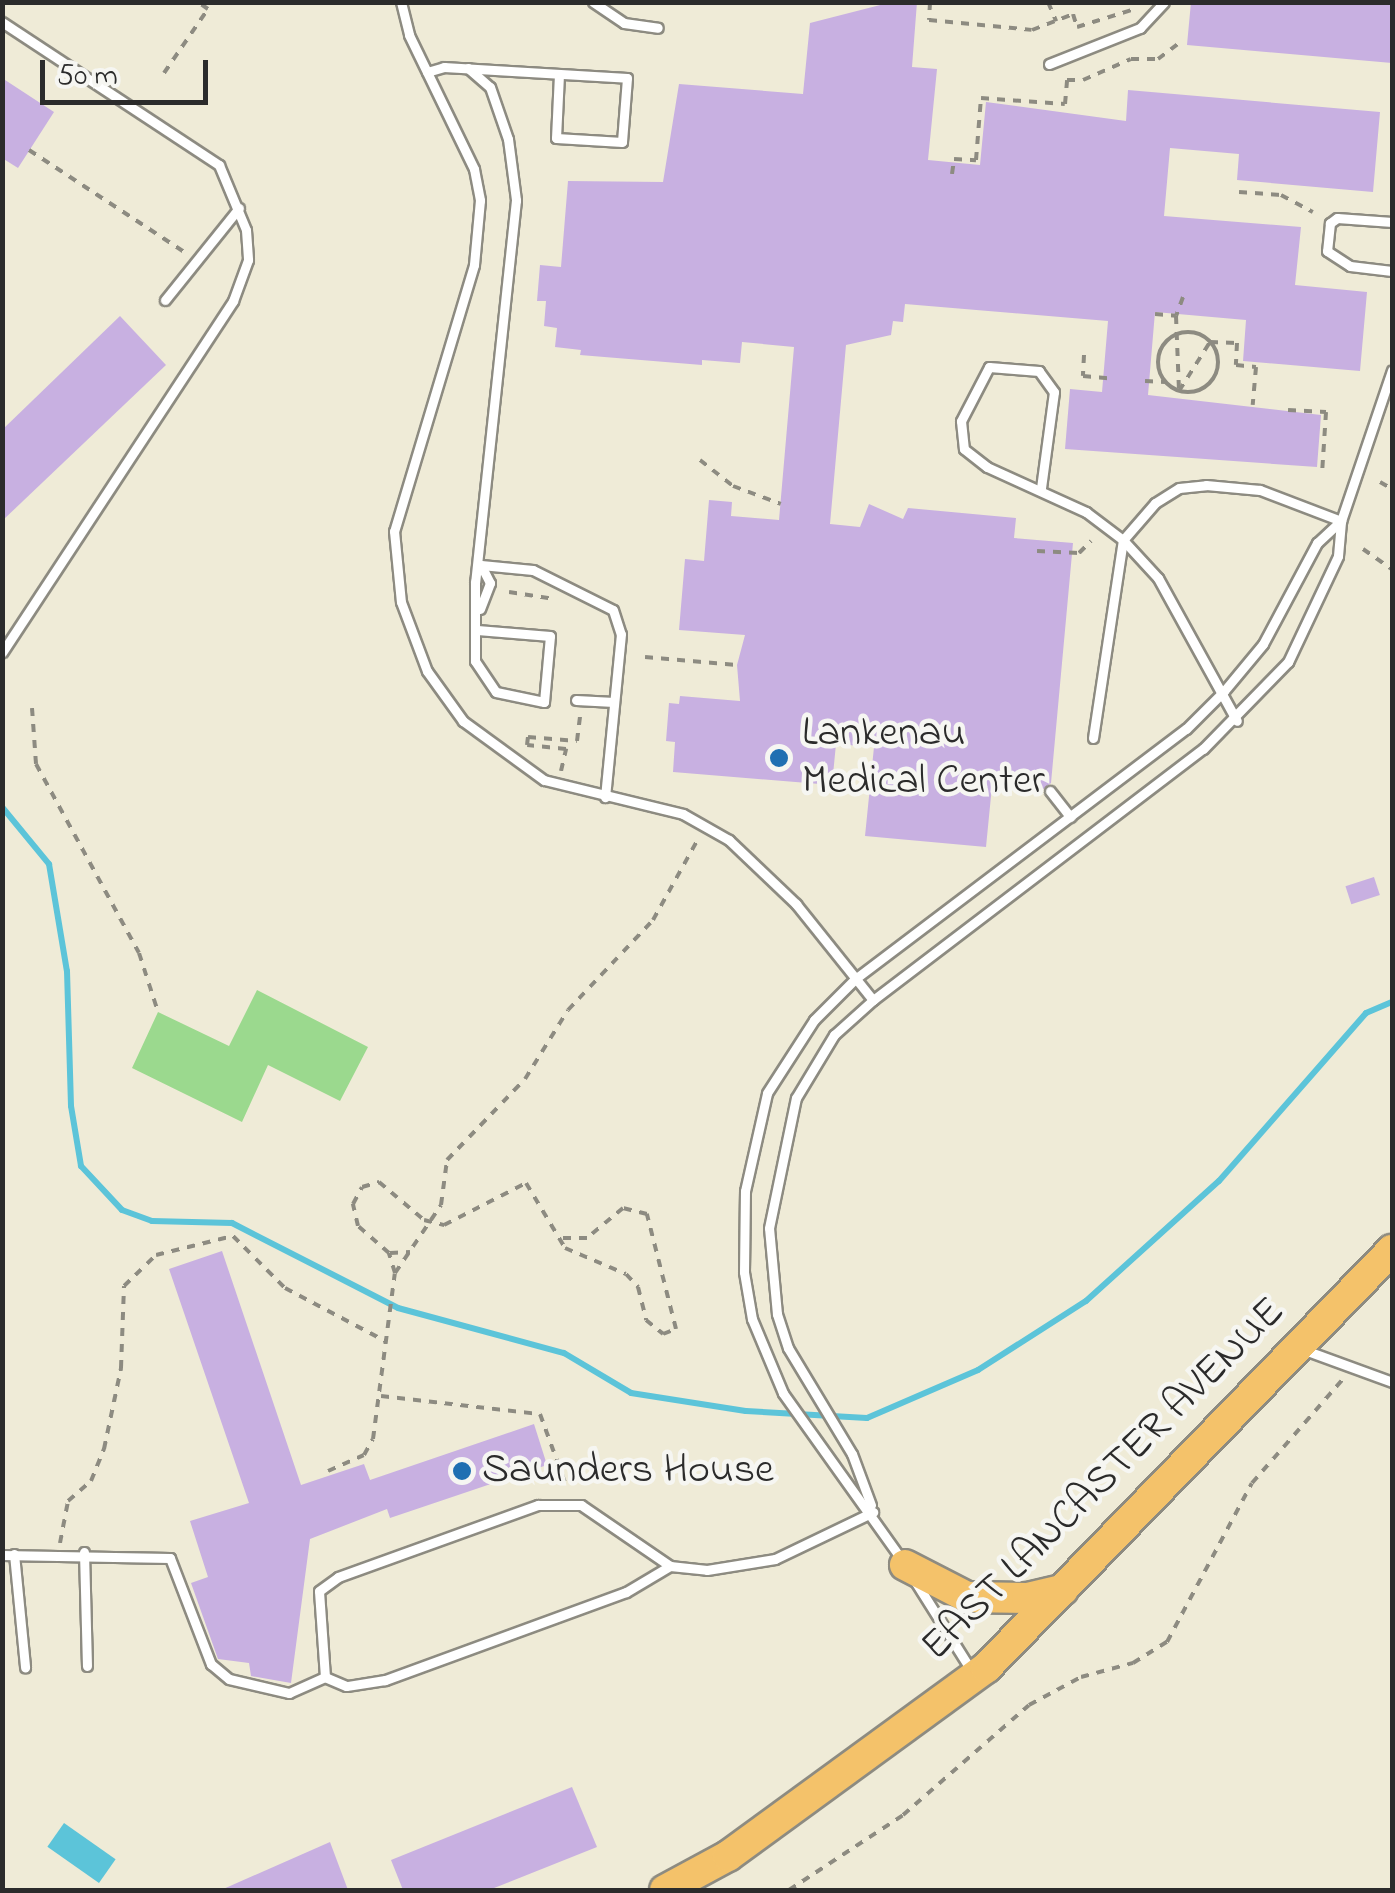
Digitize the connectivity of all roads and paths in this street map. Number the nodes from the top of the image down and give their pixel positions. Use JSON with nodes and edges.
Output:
{"nodes":[{"id":1,"x":198,"y":2,"type":"edge"},
{"id":2,"x":401,"y":2,"type":"edge"},
{"id":3,"x":592,"y":2,"type":"edge"},
{"id":4,"x":930,"y":2,"type":"edge"},
{"id":5,"x":1048,"y":2,"type":"edge"},
{"id":6,"x":1164,"y":2,"type":"edge"},
{"id":7,"x":1140,"y":5,"type":"dead end"},
{"id":8,"x":1056,"y":20,"type":"junction"},
{"id":9,"x":2,"y":22,"type":"edge"},
{"id":10,"x":658,"y":28,"type":"dead end"},
{"id":11,"x":1178,"y":44,"type":"dead end"},
{"id":12,"x":1049,"y":64,"type":"dead end"},
{"id":13,"x":468,"y":68,"type":"junction"},
{"id":14,"x":427,"y":72,"type":"junction"},
{"id":15,"x":164,"y":73,"type":"dead end"},
{"id":16,"x":558,"y":74,"type":"junction"},
{"id":17,"x":29,"y":150,"type":"dead end"},
{"id":18,"x":952,"y":174,"type":"dead end"},
{"id":19,"x":1239,"y":192,"type":"dead end"},
{"id":20,"x":239,"y":208,"type":"junction"},
{"id":21,"x":1313,"y":212,"type":"dead end"},
{"id":22,"x":1392,"y":222,"type":"edge"},
{"id":23,"x":195,"y":259,"type":"junction"},
{"id":24,"x":1392,"y":270,"type":"edge"},
{"id":25,"x":1183,"y":296,"type":"dead end"},
{"id":26,"x":165,"y":300,"type":"dead end"},
{"id":27,"x":1155,"y":314,"type":"dead end"},
{"id":28,"x":1176,"y":316,"type":"junction"},
{"id":29,"x":1177,"y":335,"type":"junction"},
{"id":30,"x":1210,"y":342,"type":"junction"},
{"id":31,"x":1084,"y":356,"type":"dead end"},
{"id":32,"x":1392,"y":370,"type":"edge"},
{"id":33,"x":1108,"y":378,"type":"dead end"},
{"id":34,"x":1145,"y":381,"type":"dead end"},
{"id":35,"x":1165,"y":382,"type":"junction"},
{"id":36,"x":1180,"y":390,"type":"junction"},
{"id":37,"x":1253,"y":405,"type":"dead end"},
{"id":38,"x":1288,"y":410,"type":"dead end"},
{"id":39,"x":700,"y":460,"type":"dead end"},
{"id":40,"x":1322,"y":474,"type":"dead end"},
{"id":41,"x":1380,"y":482,"type":"dead end"},
{"id":42,"x":1041,"y":488,"type":"junction"},
{"id":43,"x":1392,"y":488,"type":"edge"},
{"id":44,"x":781,"y":504,"type":"dead end"},
{"id":45,"x":1340,"y":521,"type":"junction"},
{"id":46,"x":1123,"y":540,"type":"junction"},
{"id":47,"x":1091,"y":541,"type":"dead end"},
{"id":48,"x":1363,"y":549,"type":"dead end"},
{"id":49,"x":1037,"y":551,"type":"dead end"},
{"id":50,"x":481,"y":565,"type":"junction"},
{"id":51,"x":1392,"y":569,"type":"edge"},
{"id":52,"x":509,"y":592,"type":"dead end"},
{"id":53,"x":559,"y":600,"type":"dead end"},
{"id":54,"x":477,"y":630,"type":"junction"},
{"id":55,"x":2,"y":652,"type":"edge"},
{"id":56,"x":646,"y":657,"type":"dead end"},
{"id":57,"x":737,"y":666,"type":"dead end"},
{"id":58,"x":1224,"y":691,"type":"junction"},
{"id":59,"x":579,"y":700,"type":"joint"},
{"id":60,"x":614,"y":702,"type":"junction"},
{"id":61,"x":32,"y":708,"type":"dead end"},
{"id":62,"x":1237,"y":721,"type":"junction"},
{"id":63,"x":1093,"y":738,"type":"dead end"},
{"id":64,"x":561,"y":771,"type":"dead end"},
{"id":65,"x":1050,"y":791,"type":"dead end"},
{"id":66,"x":605,"y":797,"type":"junction"},
{"id":67,"x":1070,"y":816,"type":"junction"},
{"id":68,"x":706,"y":824,"type":"junction"},
{"id":69,"x":855,"y":979,"type":"junction"},
{"id":70,"x":873,"y":1000,"type":"junction"},
{"id":71,"x":158,"y":1012,"type":"dead end"},
{"id":72,"x":432,"y":1222,"type":"junction"},
{"id":73,"x":561,"y":1238,"type":"junction"},
{"id":74,"x":1392,"y":1250,"type":"edge"},
{"id":75,"x":410,"y":1252,"type":"junction"},
{"id":76,"x":389,"y":1253,"type":"junction"},
{"id":77,"x":395,"y":1273,"type":"junction"},
{"id":78,"x":385,"y":1340,"type":"junction"},
{"id":79,"x":1300,"y":1348,"type":"junction"},
{"id":80,"x":1350,"y":1371,"type":"junction"},
{"id":81,"x":1392,"y":1382,"type":"edge"},
{"id":82,"x":381,"y":1396,"type":"junction"},
{"id":83,"x":328,"y":1471,"type":"dead end"},
{"id":84,"x":570,"y":1502,"type":"junction"},
{"id":85,"x":873,"y":1512,"type":"junction"},
{"id":86,"x":59,"y":1552,"type":"junction"},
{"id":87,"x":84,"y":1552,"type":"junction"},
{"id":88,"x":8,"y":1554,"type":"edge"},
{"id":89,"x":905,"y":1565,"type":"junction"},
{"id":90,"x":670,"y":1566,"type":"junction"},
{"id":91,"x":1063,"y":1590,"type":"junction"},
{"id":92,"x":86,"y":1666,"type":"dead end"},
{"id":93,"x":25,"y":1667,"type":"dead end"},
{"id":94,"x":975,"y":1676,"type":"junction"},
{"id":95,"x":324,"y":1678,"type":"junction"},
{"id":96,"x":665,"y":1890,"type":"edge"},
{"id":97,"x":789,"y":1890,"type":"edge"}],
"edges":[{"from":1,"to":15,"type":"path"},
{"from":2,"to":14,"type":"lane"},
{"from":3,"to":10,"type":"lane"},
{"from":4,"to":8,"type":"path"},
{"from":5,"to":8,"type":"path"},
{"from":6,"to":12,"type":"lane"},
{"from":7,"to":8,"type":"path"},
{"from":9,"to":20,"type":"lane"},
{"from":11,"to":18,"type":"path"},
{"from":13,"to":14,"type":"lane"},
{"from":13,"to":16,"type":"lane"},
{"from":13,"to":50,"type":"lane"},
{"from":14,"to":66,"type":"lane"},
{"from":16,"to":16,"type":"lane"},
{"from":17,"to":23,"type":"path"},
{"from":19,"to":21,"type":"path"},
{"from":20,"to":23,"type":"lane"},
{"from":20,"to":55,"type":"lane"},
{"from":22,"to":24,"type":"lane"},
{"from":23,"to":26,"type":"lane"},
{"from":25,"to":28,"type":"path"},
{"from":27,"to":28,"type":"path"},
{"from":28,"to":29,"type":"path"},
{"from":29,"to":30,"type":"path"},
{"from":29,"to":35,"type":"path"},
{"from":29,"to":36,"type":"path"},
{"from":30,"to":36,"type":"path"},
{"from":30,"to":36,"type":"path"},
{"from":30,"to":37,"type":"path"},
{"from":31,"to":33,"type":"path"},
{"from":32,"to":45,"type":"lane"},
{"from":34,"to":35,"type":"path"},
{"from":35,"to":36,"type":"path"},
{"from":38,"to":40,"type":"path"},
{"from":39,"to":44,"type":"path"},
{"from":41,"to":43,"type":"path"},
{"from":42,"to":42,"type":"lane"},
{"from":42,"to":46,"type":"lane"},
{"from":45,"to":46,"type":"lane"},
{"from":45,"to":58,"type":"lane"},
{"from":45,"to":62,"type":"lane"},
{"from":46,"to":58,"type":"lane"},
{"from":46,"to":63,"type":"lane"},
{"from":47,"to":49,"type":"path"},
{"from":48,"to":51,"type":"path"},
{"from":50,"to":54,"type":"lane"},
{"from":50,"to":60,"type":"lane"},
{"from":52,"to":53,"type":"path"},
{"from":54,"to":54,"type":"lane"},
{"from":56,"to":57,"type":"path"},
{"from":58,"to":62,"type":"lane"},
{"from":58,"to":67,"type":"lane"},
{"from":59,"to":60,"type":"lane"},
{"from":59,"to":64,"type":"path"},
{"from":60,"to":66,"type":"lane"},
{"from":61,"to":71,"type":"path"},
{"from":62,"to":70,"type":"lane"},
{"from":65,"to":67,"type":"lane"},
{"from":66,"to":68,"type":"lane"},
{"from":67,"to":69,"type":"lane"},
{"from":68,"to":69,"type":"lane"},
{"from":68,"to":72,"type":"path"},
{"from":69,"to":70,"type":"lane"},
{"from":69,"to":85,"type":"lane"},
{"from":70,"to":85,"type":"lane"},
{"from":72,"to":73,"type":"path"},
{"from":72,"to":75,"type":"path"},
{"from":72,"to":76,"type":"path"},
{"from":73,"to":73,"type":"path"},
{"from":74,"to":79,"type":"highway","name":"EAST LANCASTER AVENUE"},
{"from":75,"to":76,"type":"path"},
{"from":75,"to":77,"type":"path"},
{"from":76,"to":77,"type":"path"},
{"from":77,"to":78,"type":"path"},
{"from":78,"to":82,"type":"path"},
{"from":78,"to":86,"type":"path"},
{"from":79,"to":80,"type":"lane"},
{"from":79,"to":91,"type":"highway","name":"EAST LANCASTER AVENUE"},
{"from":80,"to":81,"type":"lane"},
{"from":80,"to":97,"type":"path"},
{"from":82,"to":83,"type":"path"},
{"from":82,"to":84,"type":"path"},
{"from":84,"to":90,"type":"lane"},
{"from":84,"to":95,"type":"lane"},
{"from":85,"to":89,"type":"lane"},
{"from":85,"to":90,"type":"lane"},
{"from":86,"to":87,"type":"lane"},
{"from":86,"to":88,"type":"lane"},
{"from":87,"to":92,"type":"lane"},
{"from":87,"to":95,"type":"lane"},
{"from":88,"to":93,"type":"lane"},
{"from":89,"to":91,"type":"highway"},
{"from":89,"to":94,"type":"lane"},
{"from":90,"to":95,"type":"lane"},
{"from":91,"to":94,"type":"highway","name":"EAST LANCASTER AVENUE"},
{"from":94,"to":96,"type":"highway","name":"EAST LANCASTER AVENUE"}]}
